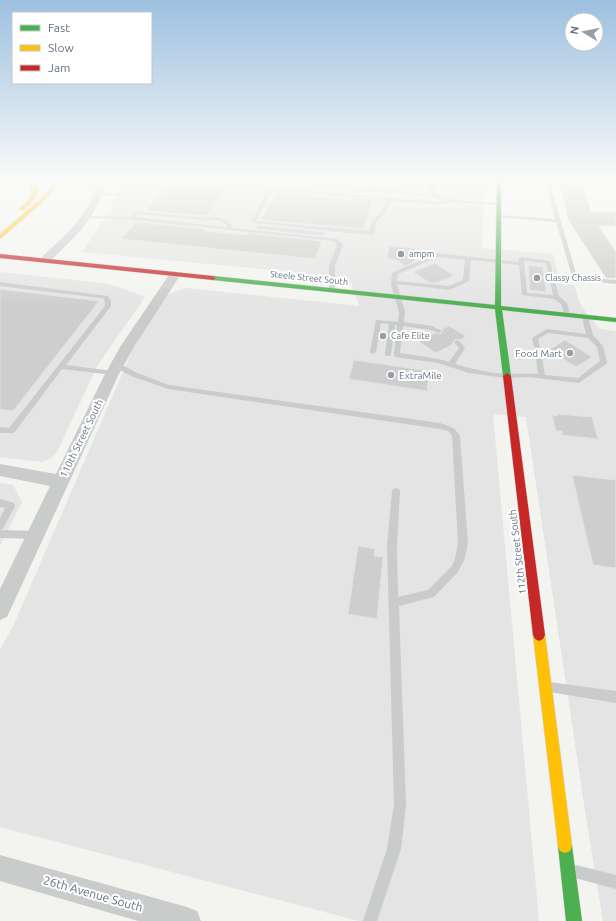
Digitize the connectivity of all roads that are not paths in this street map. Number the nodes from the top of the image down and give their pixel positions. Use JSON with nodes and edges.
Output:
{"nodes":[{"id":1,"x":16,"y":223,"type":"edge"},
{"id":2,"x":81,"y":223,"type":"edge"},
{"id":3,"x":170,"y":223,"type":"edge"},
{"id":4,"x":227,"y":223,"type":"edge"},
{"id":5,"x":264,"y":223,"type":"edge"},
{"id":6,"x":374,"y":223,"type":"edge"},
{"id":7,"x":499,"y":223,"type":"edge"},
{"id":8,"x":559,"y":223,"type":"edge"},
{"id":9,"x":229,"y":229,"type":"junction"},
{"id":10,"x":0,"y":237,"type":"edge"},
{"id":11,"x":0,"y":256,"type":"edge"},
{"id":12,"x":468,"y":258,"type":"junction"},
{"id":13,"x":45,"y":260,"type":"junction"},
{"id":14,"x":498,"y":261,"type":"junction"},
{"id":15,"x":522,"y":264,"type":"junction"},
{"id":16,"x":175,"y":274,"type":"junction"},
{"id":17,"x":394,"y":282,"type":"junction"},
{"id":18,"x":616,"y":282,"type":"edge"},
{"id":19,"x":0,"y":284,"type":"edge"},
{"id":20,"x":332,"y":290,"type":"junction"},
{"id":21,"x":397,"y":297,"type":"junction"},
{"id":22,"x":556,"y":297,"type":"junction"},
{"id":23,"x":498,"y":308,"type":"junction"},
{"id":24,"x":567,"y":315,"type":"junction"},
{"id":25,"x":585,"y":317,"type":"junction"},
{"id":26,"x":616,"y":320,"type":"edge"},
{"id":27,"x":392,"y":323,"type":"junction"},
{"id":28,"x":400,"y":324,"type":"junction"},
{"id":29,"x":439,"y":331,"type":"dead end"},
{"id":30,"x":590,"y":336,"type":"junction"},
{"id":31,"x":457,"y":342,"type":"dead end"},
{"id":32,"x":537,"y":347,"type":"dead end"},
{"id":33,"x":373,"y":352,"type":"dead end"},
{"id":34,"x":388,"y":354,"type":"dead end"},
{"id":35,"x":539,"y":359,"type":"dead end"},
{"id":36,"x":452,"y":365,"type":"junction"},
{"id":37,"x":61,"y":367,"type":"junction"},
{"id":38,"x":115,"y":369,"type":"junction"},
{"id":39,"x":506,"y":376,"type":"junction"},
{"id":40,"x":542,"y":376,"type":"junction"},
{"id":41,"x":0,"y":430,"type":"edge"},
{"id":42,"x":0,"y":470,"type":"edge"},
{"id":43,"x":60,"y":481,"type":"junction"},
{"id":44,"x":396,"y":491,"type":"dead end"},
{"id":45,"x":0,"y":503,"type":"edge"},
{"id":46,"x":0,"y":526,"type":"edge"},
{"id":47,"x":0,"y":534,"type":"edge"},
{"id":48,"x":37,"y":535,"type":"junction"},
{"id":49,"x":393,"y":603,"type":"junction"},
{"id":50,"x":0,"y":610,"type":"edge"},
{"id":51,"x":545,"y":686,"type":"junction"},
{"id":52,"x":616,"y":697,"type":"edge"},
{"id":53,"x":0,"y":868,"type":"edge"},
{"id":54,"x":567,"y":870,"type":"junction"},
{"id":55,"x":616,"y":882,"type":"edge"},
{"id":56,"x":187,"y":921,"type":"edge"},
{"id":57,"x":370,"y":921,"type":"edge"},
{"id":58,"x":574,"y":921,"type":"edge"}],
"edges":[{"from":1,"to":10,"type":"main road"},
{"from":2,"to":13,"type":"street"},
{"from":3,"to":9,"type":"lane"},
{"from":4,"to":9,"type":"lane"},
{"from":5,"to":6,"type":"lane"},
{"from":7,"to":14,"type":"main road","name":"112th Street South"},
{"from":8,"to":18,"type":"lane"},
{"from":9,"to":20,"type":"lane"},
{"from":11,"to":13,"type":"main road","name":"Steele Street South"},
{"from":12,"to":14,"type":"lane"},
{"from":12,"to":17,"type":"lane"},
{"from":12,"to":17,"type":"lane"},
{"from":13,"to":16,"type":"main road","name":"Steele Street South"},
{"from":14,"to":15,"type":"lane"},
{"from":14,"to":23,"type":"main road","name":"112th Street South"},
{"from":15,"to":22,"type":"lane"},
{"from":15,"to":22,"type":"lane"},
{"from":16,"to":20,"type":"main road","name":"Steele Street South"},
{"from":16,"to":38,"type":"street","name":"110th Street South"},
{"from":17,"to":21,"type":"lane"},
{"from":19,"to":37,"type":"lane"},
{"from":20,"to":21,"type":"main road","name":"Steele Street South"},
{"from":21,"to":23,"type":"main road","name":"Steele Street South"},
{"from":21,"to":28,"type":"lane"},
{"from":22,"to":24,"type":"lane"},
{"from":23,"to":24,"type":"main road","name":"Steele Street South"},
{"from":23,"to":39,"type":"main road","name":"112th Street South"},
{"from":24,"to":25,"type":"main road","name":"Steele Street South"},
{"from":25,"to":26,"type":"main road","name":"Steele Street South"},
{"from":25,"to":30,"type":"lane"},
{"from":27,"to":28,"type":"lane"},
{"from":27,"to":33,"type":"lane"},
{"from":27,"to":34,"type":"lane"},
{"from":28,"to":29,"type":"lane"},
{"from":28,"to":36,"type":"lane"},
{"from":30,"to":32,"type":"lane"},
{"from":30,"to":40,"type":"lane"},
{"from":31,"to":36,"type":"lane"},
{"from":35,"to":40,"type":"lane"},
{"from":36,"to":39,"type":"lane"},
{"from":37,"to":38,"type":"lane"},
{"from":37,"to":41,"type":"lane"},
{"from":38,"to":43,"type":"street","name":"110th Street South"},
{"from":38,"to":49,"type":"lane"},
{"from":39,"to":40,"type":"lane"},
{"from":39,"to":51,"type":"main road","name":"112th Street South"},
{"from":42,"to":43,"type":"street"},
{"from":43,"to":48,"type":"street","name":"110th Street South"},
{"from":44,"to":49,"type":"lane"},
{"from":45,"to":46,"type":"lane"},
{"from":47,"to":48,"type":"lane"},
{"from":48,"to":50,"type":"street","name":"110th Street South"},
{"from":49,"to":57,"type":"lane"},
{"from":51,"to":52,"type":"lane"},
{"from":51,"to":54,"type":"main road","name":"112th Street South"},
{"from":53,"to":56,"type":"street","name":"26th Avenue South"},
{"from":54,"to":55,"type":"lane"},
{"from":54,"to":58,"type":"main road","name":"112th Street South"}]}
